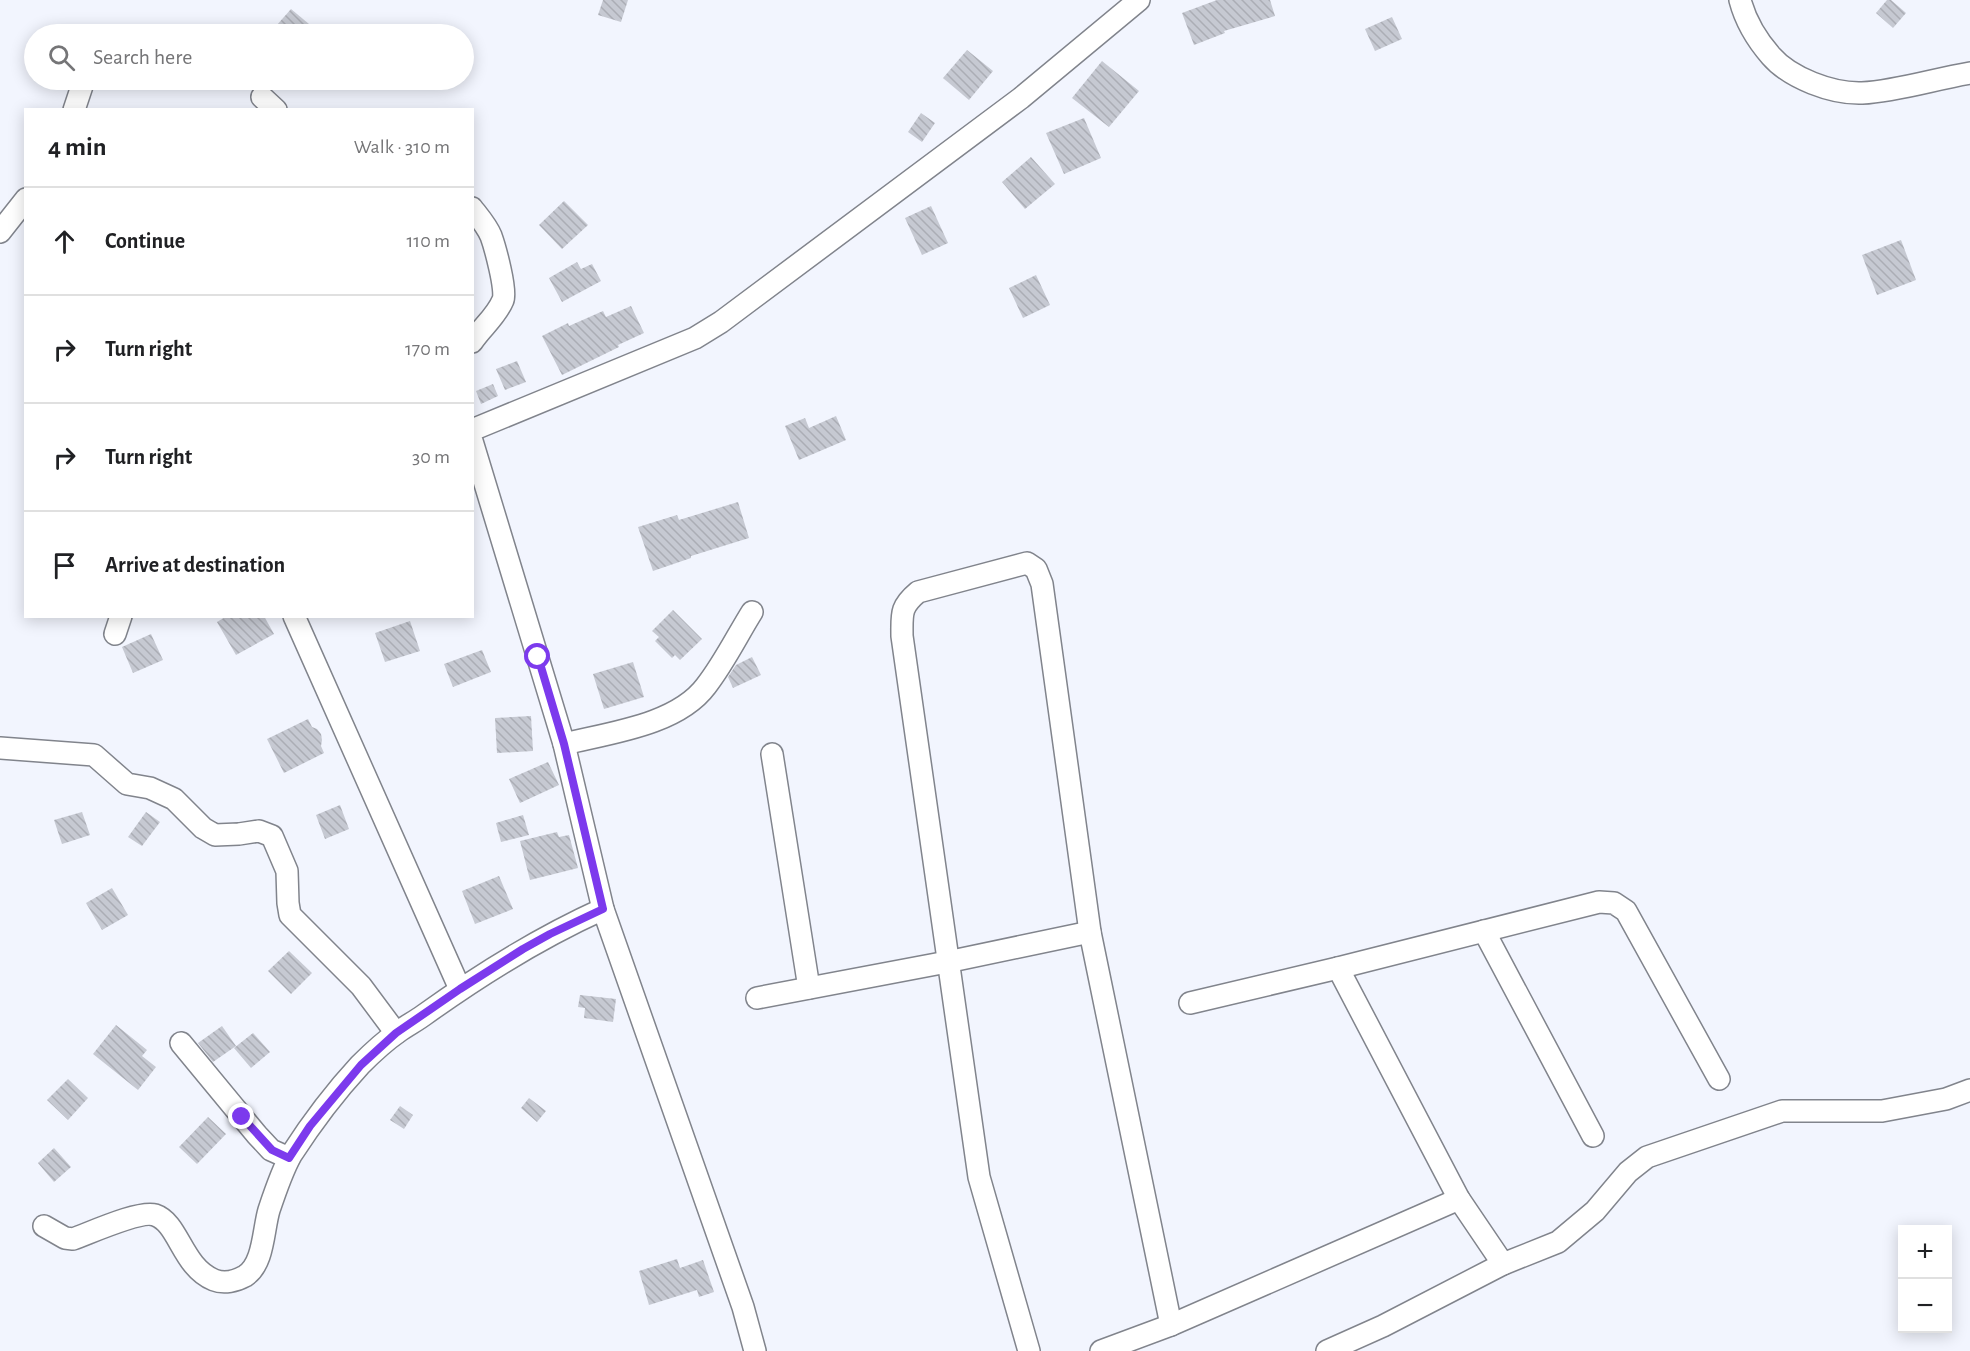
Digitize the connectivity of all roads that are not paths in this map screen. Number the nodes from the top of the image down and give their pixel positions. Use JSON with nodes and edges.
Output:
{"nodes":[{"id":1,"x":1139,"y":0,"type":"edge"},
{"id":2,"x":1740,"y":0,"type":"edge"},
{"id":3,"x":1970,"y":73,"type":"edge"},
{"id":4,"x":81,"y":90,"type":"edge"},
{"id":5,"x":75,"y":108,"type":"edge"},
{"id":6,"x":24,"y":202,"type":"edge"},
{"id":7,"x":474,"y":211,"type":"edge"},
{"id":8,"x":0,"y":232,"type":"edge"},
{"id":9,"x":474,"y":339,"type":"edge"},
{"id":10,"x":474,"y":429,"type":"edge"},
{"id":11,"x":474,"y":448,"type":"edge"},
{"id":12,"x":752,"y":612,"type":"dead end"},
{"id":13,"x":295,"y":618,"type":"edge"},
{"id":14,"x":564,"y":744,"type":"junction"},
{"id":15,"x":0,"y":748,"type":"edge"},
{"id":16,"x":772,"y":754,"type":"dead end"},
{"id":17,"x":603,"y":909,"type":"junction"},
{"id":18,"x":1484,"y":931,"type":"junction"},
{"id":19,"x":1090,"y":932,"type":"junction"},
{"id":20,"x":948,"y":963,"type":"junction"},
{"id":21,"x":1338,"y":968,"type":"junction"},
{"id":22,"x":809,"y":988,"type":"junction"},
{"id":23,"x":460,"y":989,"type":"junction"},
{"id":24,"x":757,"y":998,"type":"dead end"},
{"id":25,"x":1190,"y":1003,"type":"dead end"},
{"id":26,"x":396,"y":1033,"type":"junction"},
{"id":27,"x":181,"y":1043,"type":"dead end"},
{"id":28,"x":1719,"y":1079,"type":"dead end"},
{"id":29,"x":1970,"y":1090,"type":"edge"},
{"id":30,"x":1593,"y":1136,"type":"dead end"},
{"id":31,"x":289,"y":1158,"type":"junction"},
{"id":32,"x":1459,"y":1199,"type":"junction"},
{"id":33,"x":44,"y":1226,"type":"dead end"},
{"id":34,"x":1503,"y":1264,"type":"junction"},
{"id":35,"x":1171,"y":1325,"type":"junction"},
{"id":36,"x":755,"y":1351,"type":"edge"},
{"id":37,"x":1029,"y":1351,"type":"edge"},
{"id":38,"x":1101,"y":1351,"type":"edge"},
{"id":39,"x":1327,"y":1351,"type":"edge"}],
"edges":[{"from":1,"to":10,"type":"street"},
{"from":2,"to":3,"type":"street"},
{"from":4,"to":5,"type":"street"},
{"from":6,"to":8,"type":"street"},
{"from":7,"to":9,"type":"street"},
{"from":11,"to":14,"type":"street"},
{"from":12,"to":14,"type":"street"},
{"from":13,"to":23,"type":"street"},
{"from":14,"to":17,"type":"street"},
{"from":15,"to":26,"type":"street"},
{"from":16,"to":22,"type":"street"},
{"from":17,"to":23,"type":"street"},
{"from":17,"to":36,"type":"street"},
{"from":18,"to":21,"type":"street"},
{"from":18,"to":28,"type":"street"},
{"from":18,"to":30,"type":"street"},
{"from":19,"to":20,"type":"street"},
{"from":19,"to":20,"type":"street"},
{"from":19,"to":35,"type":"street"},
{"from":20,"to":22,"type":"street"},
{"from":20,"to":37,"type":"street"},
{"from":21,"to":25,"type":"street"},
{"from":21,"to":32,"type":"street"},
{"from":22,"to":24,"type":"street"},
{"from":23,"to":26,"type":"street"},
{"from":26,"to":31,"type":"street"},
{"from":27,"to":31,"type":"street"},
{"from":29,"to":34,"type":"street"},
{"from":31,"to":33,"type":"street"},
{"from":32,"to":34,"type":"street"},
{"from":32,"to":35,"type":"street"},
{"from":34,"to":39,"type":"street"},
{"from":35,"to":38,"type":"street"}]}
